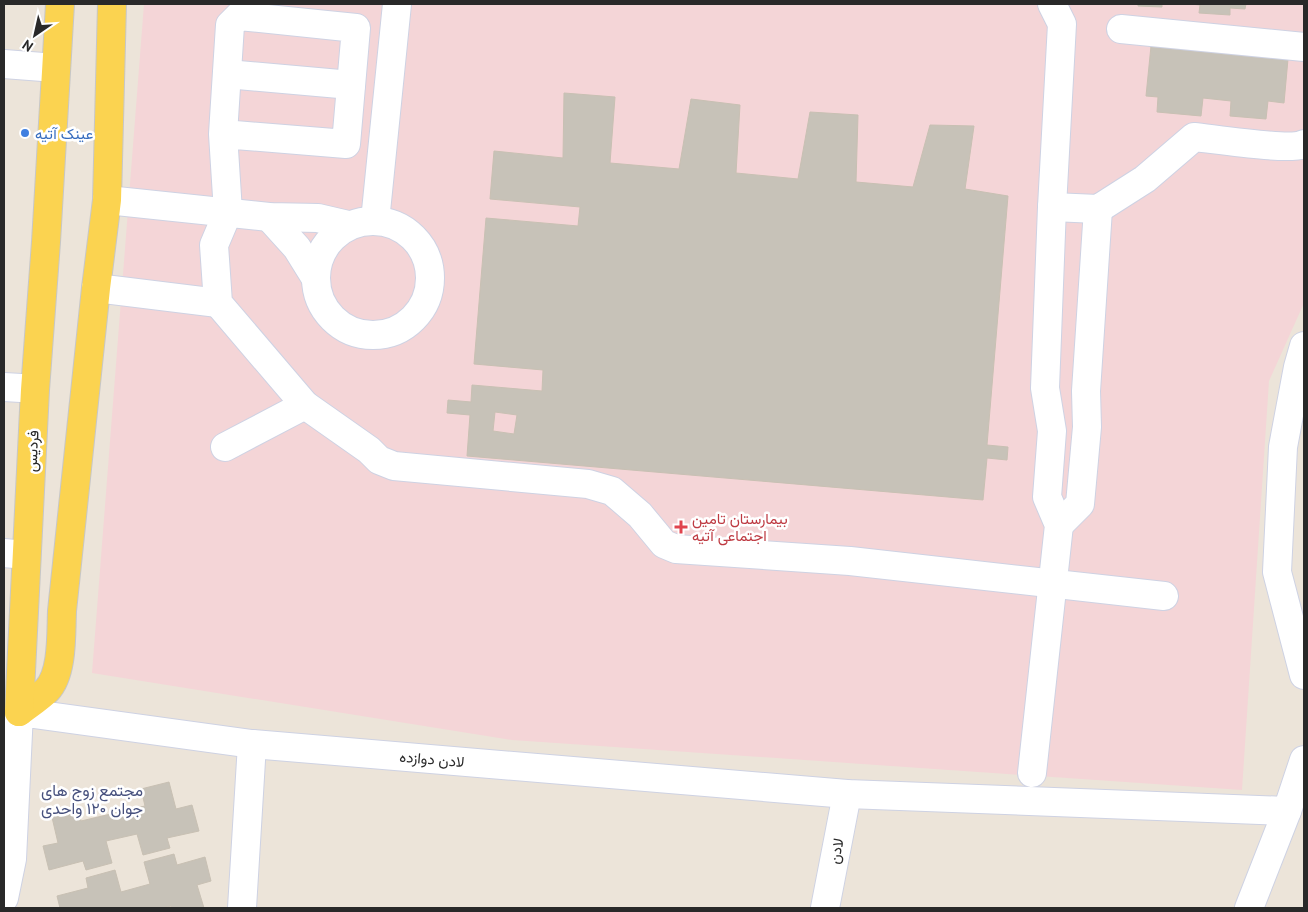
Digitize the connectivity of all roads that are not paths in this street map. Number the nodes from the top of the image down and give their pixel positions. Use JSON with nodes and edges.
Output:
{"nodes":[{"id":1,"x":60,"y":4,"type":"edge"},
{"id":2,"x":112,"y":4,"type":"edge"},
{"id":3,"x":397,"y":4,"type":"edge"},
{"id":4,"x":1052,"y":4,"type":"edge"},
{"id":5,"x":1121,"y":29,"type":"dead end"},
{"id":6,"x":1304,"y":47,"type":"edge"},
{"id":7,"x":4,"y":64,"type":"edge"},
{"id":8,"x":56,"y":68,"type":"junction"},
{"id":9,"x":227,"y":74,"type":"junction"},
{"id":10,"x":351,"y":85,"type":"junction"},
{"id":11,"x":223,"y":134,"type":"junction"},
{"id":12,"x":1304,"y":144,"type":"edge"},
{"id":13,"x":107,"y":200,"type":"junction"},
{"id":14,"x":1052,"y":207,"type":"junction"},
{"id":15,"x":1098,"y":209,"type":"junction"},
{"id":16,"x":228,"y":212,"type":"junction"},
{"id":17,"x":269,"y":217,"type":"junction"},
{"id":18,"x":375,"y":221,"type":"junction"},
{"id":19,"x":348,"y":225,"type":"junction"},
{"id":20,"x":315,"y":277,"type":"junction"},
{"id":21,"x":96,"y":288,"type":"junction"},
{"id":22,"x":218,"y":303,"type":"junction"},
{"id":23,"x":1304,"y":346,"type":"edge"},
{"id":24,"x":1045,"y":388,"type":"junction"},
{"id":25,"x":1086,"y":391,"type":"junction"},
{"id":26,"x":304,"y":405,"type":"junction"},
{"id":27,"x":225,"y":447,"type":"dead end"},
{"id":28,"x":1059,"y":525,"type":"junction"},
{"id":29,"x":15,"y":554,"type":"edge"},
{"id":30,"x":1052,"y":583,"type":"junction"},
{"id":31,"x":1164,"y":596,"type":"dead end"},
{"id":32,"x":1304,"y":675,"type":"edge"},
{"id":33,"x":19,"y":712,"type":"junction"},
{"id":34,"x":252,"y":744,"type":"junction"},
{"id":35,"x":1304,"y":760,"type":"edge"},
{"id":36,"x":1032,"y":773,"type":"dead end"},
{"id":37,"x":847,"y":794,"type":"junction"},
{"id":38,"x":1287,"y":811,"type":"junction"},
{"id":39,"x":4,"y":898,"type":"edge"},
{"id":40,"x":242,"y":908,"type":"edge"},
{"id":41,"x":825,"y":908,"type":"edge"},
{"id":42,"x":1249,"y":908,"type":"edge"}],
"edges":[{"from":1,"to":8,"type":"main road","name":"فردیس"},
{"from":2,"to":13,"type":"main road"},
{"from":3,"to":18,"type":"street"},
{"from":4,"to":14,"type":"street"},
{"from":5,"to":6,"type":"street"},
{"from":7,"to":8,"type":"street"},
{"from":8,"to":29,"type":"main road","name":"فردیس"},
{"from":9,"to":10,"type":"street"},
{"from":9,"to":10,"type":"street"},
{"from":9,"to":11,"type":"street"},
{"from":10,"to":11,"type":"street"},
{"from":11,"to":16,"type":"street"},
{"from":12,"to":15,"type":"street"},
{"from":13,"to":16,"type":"street"},
{"from":13,"to":21,"type":"main road"},
{"from":14,"to":15,"type":"street"},
{"from":14,"to":24,"type":"street"},
{"from":15,"to":25,"type":"street"},
{"from":16,"to":17,"type":"street"},
{"from":16,"to":22,"type":"street"},
{"from":17,"to":19,"type":"street"},
{"from":17,"to":20,"type":"street"},
{"from":18,"to":19,"type":"street"},
{"from":18,"to":20,"type":"street"},
{"from":19,"to":20,"type":"street"},
{"from":21,"to":22,"type":"street"},
{"from":21,"to":33,"type":"main road"},
{"from":22,"to":26,"type":"street"},
{"from":23,"to":32,"type":"street"},
{"from":24,"to":25,"type":"street"},
{"from":24,"to":28,"type":"street"},
{"from":25,"to":28,"type":"street"},
{"from":26,"to":27,"type":"street"},
{"from":26,"to":30,"type":"street"},
{"from":28,"to":30,"type":"street"},
{"from":29,"to":33,"type":"main road","name":"فردیس"},
{"from":30,"to":31,"type":"street"},
{"from":30,"to":36,"type":"street"},
{"from":33,"to":34,"type":"street","name":"لادن دوازده"},
{"from":33,"to":39,"type":"street","name":"فردیس"},
{"from":34,"to":37,"type":"street","name":"لادن دوازده"},
{"from":34,"to":40,"type":"street"},
{"from":35,"to":38,"type":"street"},
{"from":37,"to":38,"type":"street","name":"لادن دوازده"},
{"from":37,"to":41,"type":"street","name":"لادن"},
{"from":38,"to":42,"type":"street"}]}
